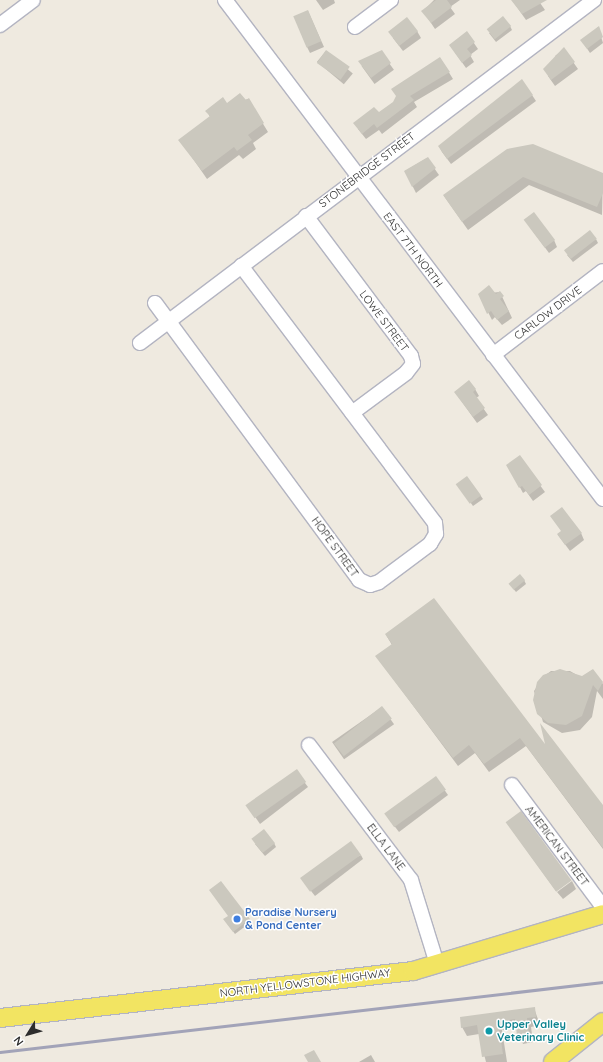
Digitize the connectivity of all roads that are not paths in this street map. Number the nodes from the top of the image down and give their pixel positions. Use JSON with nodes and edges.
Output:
{"nodes":[{"id":1,"x":33,"y":0,"type":"edge"},
{"id":2,"x":225,"y":0,"type":"edge"},
{"id":3,"x":391,"y":0,"type":"edge"},
{"id":4,"x":594,"y":0,"type":"edge"},
{"id":5,"x":576,"y":5,"type":"edge"},
{"id":6,"x":0,"y":25,"type":"edge"},
{"id":7,"x":355,"y":28,"type":"dead end"},
{"id":8,"x":357,"y":177,"type":"junction"},
{"id":9,"x":306,"y":216,"type":"junction"},
{"id":10,"x":241,"y":266,"type":"junction"},
{"id":11,"x":603,"y":271,"type":"edge"},
{"id":12,"x":155,"y":303,"type":"dead end"},
{"id":13,"x":168,"y":321,"type":"junction"},
{"id":14,"x":140,"y":343,"type":"dead end"},
{"id":15,"x":493,"y":355,"type":"junction"},
{"id":16,"x":352,"y":413,"type":"junction"},
{"id":17,"x":603,"y":499,"type":"edge"},
{"id":18,"x":309,"y":744,"type":"dead end"},
{"id":19,"x":512,"y":784,"type":"dead end"},
{"id":20,"x":603,"y":906,"type":"edge"},
{"id":21,"x":603,"y":914,"type":"edge"},
{"id":22,"x":437,"y":964,"type":"junction"},
{"id":23,"x":0,"y":1018,"type":"edge"},
{"id":24,"x":603,"y":1022,"type":"edge"},
{"id":25,"x":553,"y":1062,"type":"edge"}],
"edges":[{"from":1,"to":6,"type":"street"},
{"from":2,"to":8,"type":"street","name":"EAST 7TH NORTH"},
{"from":3,"to":7,"type":"street"},
{"from":4,"to":5,"type":"street","name":"STONEBRIDGE STREET"},
{"from":5,"to":8,"type":"street","name":"STONEBRIDGE STREET"},
{"from":8,"to":9,"type":"street","name":"STONEBRIDGE STREET"},
{"from":8,"to":15,"type":"street","name":"EAST 7TH NORTH"},
{"from":9,"to":10,"type":"street","name":"STONEBRIDGE STREET"},
{"from":9,"to":16,"type":"street","name":"LOWE STREET"},
{"from":10,"to":13,"type":"street","name":"STONEBRIDGE STREET"},
{"from":10,"to":16,"type":"street","name":"HOPE STREET"},
{"from":11,"to":15,"type":"street","name":"CARLOW DRIVE"},
{"from":12,"to":13,"type":"street","name":"HOPE STREET"},
{"from":13,"to":14,"type":"street","name":"STONEBRIDGE STREET"},
{"from":13,"to":16,"type":"street","name":"HOPE STREET"},
{"from":15,"to":17,"type":"street","name":"EAST 7TH NORTH"},
{"from":18,"to":22,"type":"street","name":"ELLA LANE"},
{"from":19,"to":20,"type":"street","name":"AMERICAN STREET"},
{"from":21,"to":22,"type":"main road","name":"NORTH YELLOWSTONE HIGHWAY"},
{"from":22,"to":23,"type":"main road","name":"NORTH YELLOWSTONE HIGHWAY"},
{"from":24,"to":25,"type":"main road"}]}
